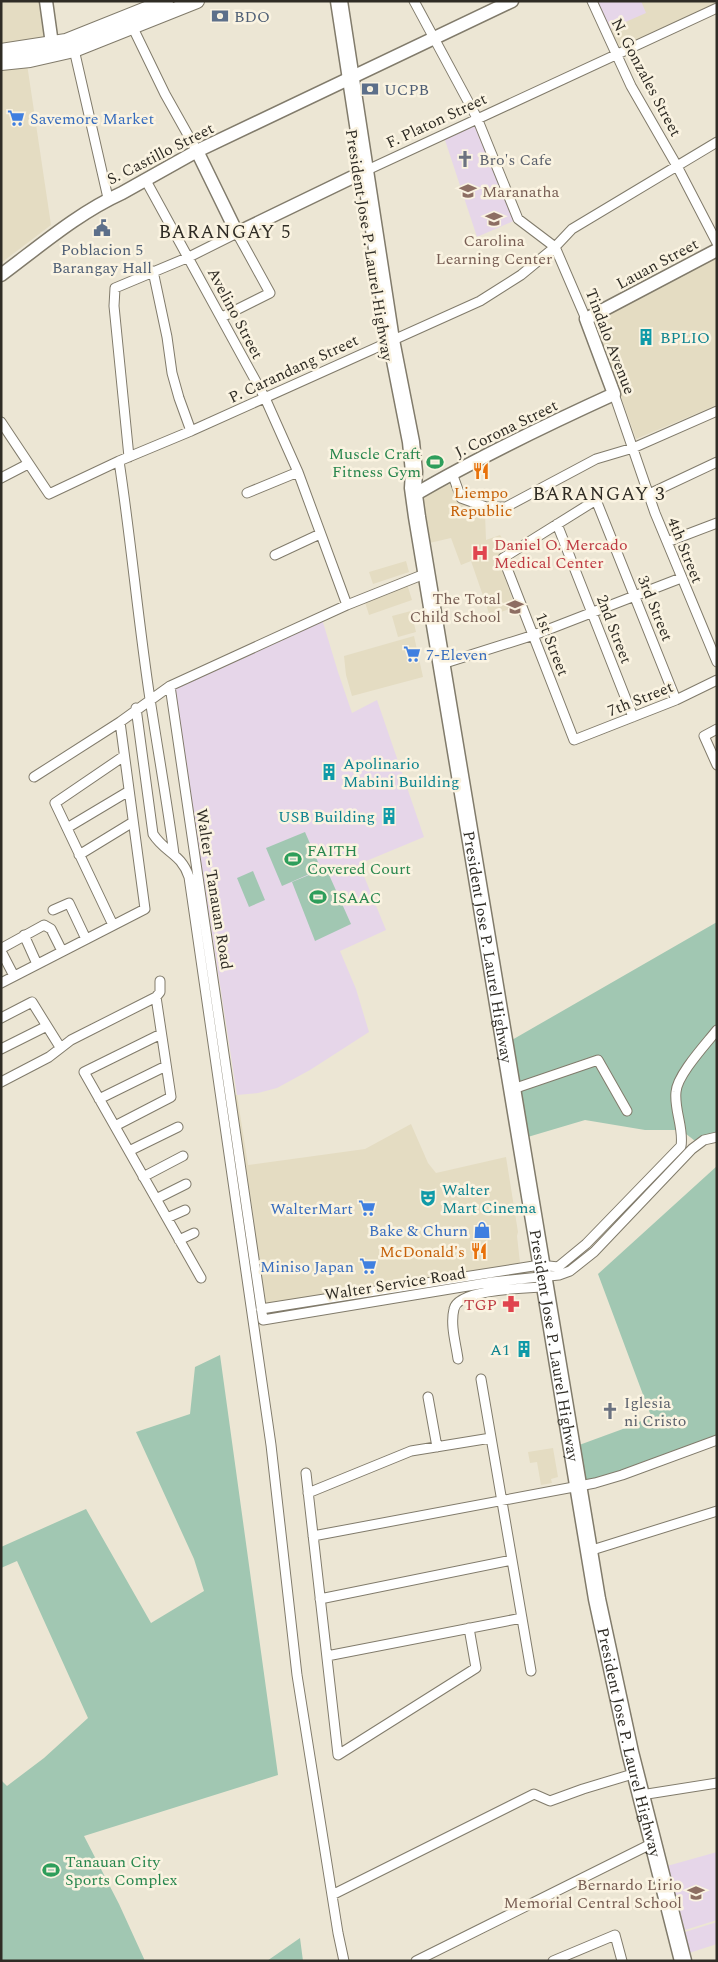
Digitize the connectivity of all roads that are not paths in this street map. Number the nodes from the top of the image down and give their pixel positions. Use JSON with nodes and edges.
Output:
{"nodes":[{"id":1,"x":46,"y":1,"type":"edge"},
{"id":2,"x":166,"y":1,"type":"edge"},
{"id":3,"x":197,"y":1,"type":"edge"},
{"id":4,"x":333,"y":1,"type":"edge"},
{"id":5,"x":339,"y":1,"type":"edge"},
{"id":6,"x":414,"y":1,"type":"edge"},
{"id":7,"x":512,"y":1,"type":"edge"},
{"id":8,"x":592,"y":1,"type":"edge"},
{"id":9,"x":717,"y":8,"type":"edge"},
{"id":10,"x":132,"y":26,"type":"junction"},
{"id":11,"x":435,"y":38,"type":"junction"},
{"id":12,"x":52,"y":44,"type":"junction"},
{"id":13,"x":73,"y":44,"type":"junction"},
{"id":14,"x":1,"y":51,"type":"edge"},
{"id":15,"x":616,"y":55,"type":"junction"},
{"id":16,"x":1,"y":63,"type":"edge"},
{"id":17,"x":348,"y":79,"type":"junction"},
{"id":18,"x":477,"y":118,"type":"junction"},
{"id":19,"x":717,"y":142,"type":"edge"},
{"id":20,"x":197,"y":151,"type":"junction"},
{"id":21,"x":677,"y":166,"type":"junction"},
{"id":22,"x":362,"y":172,"type":"junction"},
{"id":23,"x":146,"y":179,"type":"junction"},
{"id":24,"x":108,"y":198,"type":"junction"},
{"id":25,"x":237,"y":232,"type":"junction"},
{"id":26,"x":717,"y":243,"type":"edge"},
{"id":27,"x":555,"y":247,"type":"junction"},
{"id":28,"x":717,"y":250,"type":"edge"},
{"id":29,"x":189,"y":257,"type":"junction"},
{"id":30,"x":153,"y":271,"type":"junction"},
{"id":31,"x":1,"y":275,"type":"edge"},
{"id":32,"x":222,"y":317,"type":"junction"},
{"id":33,"x":586,"y":319,"type":"junction"},
{"id":34,"x":388,"y":341,"type":"junction"},
{"id":35,"x":614,"y":394,"type":"junction"},
{"id":36,"x":265,"y":398,"type":"junction"},
{"id":37,"x":717,"y":411,"type":"edge"},
{"id":38,"x":1,"y":422,"type":"edge"},
{"id":39,"x":191,"y":431,"type":"junction"},
{"id":40,"x":633,"y":448,"type":"junction"},
{"id":41,"x":129,"y":457,"type":"junction"},
{"id":42,"x":119,"y":461,"type":"junction"},
{"id":43,"x":717,"y":462,"type":"edge"},
{"id":44,"x":28,"y":464,"type":"junction"},
{"id":45,"x":298,"y":472,"type":"junction"},
{"id":46,"x":452,"y":473,"type":"junction"},
{"id":47,"x":1,"y":478,"type":"edge"},
{"id":48,"x":413,"y":491,"type":"junction"},
{"id":49,"x":247,"y":493,"type":"dead end"},
{"id":50,"x":649,"y":494,"type":"junction"},
{"id":51,"x":717,"y":523,"type":"edge"},
{"id":52,"x":557,"y":524,"type":"junction"},
{"id":53,"x":320,"y":534,"type":"junction"},
{"id":54,"x":667,"y":542,"type":"junction"},
{"id":55,"x":275,"y":555,"type":"dead end"},
{"id":56,"x":427,"y":573,"type":"junction"},
{"id":57,"x":681,"y":578,"type":"junction"},
{"id":58,"x":635,"y":596,"type":"junction"},
{"id":59,"x":347,"y":605,"type":"junction"},
{"id":60,"x":593,"y":611,"type":"junction"},
{"id":61,"x":534,"y":634,"type":"junction"},
{"id":62,"x":717,"y":662,"type":"edge"},
{"id":63,"x":442,"y":664,"type":"junction"},
{"id":64,"x":717,"y":680,"type":"edge"},
{"id":65,"x":170,"y":686,"type":"junction"},
{"id":66,"x":150,"y":699,"type":"junction"},
{"id":67,"x":676,"y":700,"type":"junction"},
{"id":68,"x":136,"y":708,"type":"junction"},
{"id":69,"x":633,"y":717,"type":"junction"},
{"id":70,"x":120,"y":722,"type":"junction"},
{"id":71,"x":717,"y":730,"type":"edge"},
{"id":72,"x":574,"y":740,"type":"joint"},
{"id":73,"x":124,"y":756,"type":"junction"},
{"id":74,"x":717,"y":765,"type":"edge"},
{"id":75,"x":34,"y":777,"type":"dead end"},
{"id":76,"x":129,"y":791,"type":"junction"},
{"id":77,"x":133,"y":822,"type":"junction"},
{"id":78,"x":67,"y":828,"type":"junction"},
{"id":79,"x":174,"y":854,"type":"junction"},
{"id":80,"x":79,"y":855,"type":"junction"},
{"id":81,"x":53,"y":910,"type":"dead end"},
{"id":82,"x":113,"y":926,"type":"junction"},
{"id":83,"x":24,"y":935,"type":"junction"},
{"id":84,"x":86,"y":939,"type":"junction"},
{"id":85,"x":1,"y":951,"type":"edge"},
{"id":86,"x":62,"y":951,"type":"junction"},
{"id":87,"x":37,"y":964,"type":"junction"},
{"id":88,"x":14,"y":976,"type":"junction"},
{"id":89,"x":160,"y":982,"type":"dead end"},
{"id":90,"x":1,"y":983,"type":"edge"},
{"id":91,"x":156,"y":997,"type":"junction"},
{"id":92,"x":1,"y":1018,"type":"edge"},
{"id":93,"x":47,"y":1026,"type":"junction"},
{"id":94,"x":717,"y":1030,"type":"edge"},
{"id":95,"x":162,"y":1034,"type":"junction"},
{"id":96,"x":60,"y":1048,"type":"junction"},
{"id":97,"x":1,"y":1049,"type":"edge"},
{"id":98,"x":166,"y":1066,"type":"junction"},
{"id":99,"x":1,"y":1082,"type":"edge"},
{"id":100,"x":513,"y":1089,"type":"junction"},
{"id":101,"x":99,"y":1099,"type":"junction"},
{"id":102,"x":627,"y":1111,"type":"dead end"},
{"id":103,"x":115,"y":1126,"type":"junction"},
{"id":104,"x":178,"y":1127,"type":"dead end"},
{"id":105,"x":717,"y":1137,"type":"edge"},
{"id":106,"x":681,"y":1146,"type":"junction"},
{"id":107,"x":129,"y":1152,"type":"junction"},
{"id":108,"x":689,"y":1153,"type":"junction"},
{"id":109,"x":183,"y":1156,"type":"dead end"},
{"id":110,"x":144,"y":1177,"type":"junction"},
{"id":111,"x":186,"y":1184,"type":"dead end"},
{"id":112,"x":156,"y":1198,"type":"junction"},
{"id":113,"x":185,"y":1210,"type":"dead end"},
{"id":114,"x":167,"y":1218,"type":"junction"},
{"id":115,"x":194,"y":1233,"type":"dead end"},
{"id":116,"x":179,"y":1240,"type":"junction"},
{"id":117,"x":538,"y":1274,"type":"junction"},
{"id":118,"x":201,"y":1278,"type":"dead end"},
{"id":119,"x":261,"y":1309,"type":"junction"},
{"id":120,"x":458,"y":1359,"type":"dead end"},
{"id":121,"x":481,"y":1379,"type":"dead end"},
{"id":122,"x":428,"y":1397,"type":"dead end"},
{"id":123,"x":491,"y":1438,"type":"junction"},
{"id":124,"x":717,"y":1440,"type":"edge"},
{"id":125,"x":437,"y":1447,"type":"junction"},
{"id":126,"x":306,"y":1473,"type":"dead end"},
{"id":127,"x":577,"y":1486,"type":"junction"},
{"id":128,"x":308,"y":1493,"type":"junction"},
{"id":129,"x":501,"y":1500,"type":"junction"},
{"id":130,"x":717,"y":1511,"type":"edge"},
{"id":131,"x":313,"y":1536,"type":"junction"},
{"id":132,"x":589,"y":1551,"type":"junction"},
{"id":133,"x":512,"y":1560,"type":"junction"},
{"id":134,"x":320,"y":1599,"type":"junction"},
{"id":135,"x":522,"y":1618,"type":"junction"},
{"id":136,"x":469,"y":1628,"type":"junction"},
{"id":137,"x":327,"y":1656,"type":"junction"},
{"id":138,"x":531,"y":1671,"type":"dead end"},
{"id":139,"x":636,"y":1774,"type":"junction"},
{"id":140,"x":717,"y":1783,"type":"edge"},
{"id":141,"x":641,"y":1795,"type":"junction"},
{"id":142,"x":653,"y":1842,"type":"junction"},
{"id":143,"x":332,"y":1895,"type":"junction"},
{"id":144,"x":571,"y":1957,"type":"edge"},
{"id":145,"x":344,"y":1961,"type":"edge"},
{"id":146,"x":416,"y":1961,"type":"edge"},
{"id":147,"x":553,"y":1961,"type":"edge"},
{"id":148,"x":622,"y":1961,"type":"edge"},
{"id":149,"x":683,"y":1961,"type":"edge"}],
"edges":[{"from":1,"to":12,"type":"street"},
{"from":2,"to":13,"type":"main road"},
{"from":3,"to":10,"type":"main road"},
{"from":4,"to":17,"type":"highway","name":"President Jose P. Laurel Highway"},
{"from":5,"to":17,"type":"highway","name":"President Jose P. Laurel Highway"},
{"from":6,"to":11,"type":"street"},
{"from":7,"to":11,"type":"street","name":"S. Castillo Street"},
{"from":8,"to":15,"type":"street","name":"N. Gonzales Street"},
{"from":9,"to":15,"type":"street","name":"F. Platon Street"},
{"from":10,"to":13,"type":"main road"},
{"from":10,"to":20,"type":"street"},
{"from":11,"to":17,"type":"street","name":"S. Castillo Street"},
{"from":11,"to":18,"type":"street"},
{"from":12,"to":13,"type":"main road"},
{"from":12,"to":14,"type":"main road"},
{"from":13,"to":16,"type":"main road"},
{"from":13,"to":24,"type":"street"},
{"from":15,"to":18,"type":"street","name":"F. Platon Street"},
{"from":15,"to":21,"type":"street","name":"N. Gonzales Street"},
{"from":17,"to":20,"type":"street","name":"S. Castillo Street"},
{"from":17,"to":22,"type":"highway","name":"President Jose P. Laurel Highway"},
{"from":18,"to":22,"type":"street","name":"F. Platon Street"},
{"from":18,"to":27,"type":"street"},
{"from":19,"to":21,"type":"street","name":"P. Carandang Street"},
{"from":20,"to":23,"type":"street","name":"S. Castillo Street"},
{"from":20,"to":25,"type":"street"},
{"from":21,"to":26,"type":"street","name":"N. Gonzales Street"},
{"from":21,"to":27,"type":"street","name":"P. Carandang Street"},
{"from":22,"to":25,"type":"street","name":"F. Platon Street"},
{"from":22,"to":34,"type":"highway","name":"President Jose P. Laurel Highway"},
{"from":23,"to":24,"type":"street","name":"S. Castillo Street"},
{"from":23,"to":29,"type":"street","name":"Avelino Street"},
{"from":24,"to":31,"type":"street","name":"S. Castillo Street"},
{"from":25,"to":29,"type":"street","name":"F. Platon Street"},
{"from":25,"to":32,"type":"street"},
{"from":27,"to":33,"type":"street","name":"Tindalo Avenue"},
{"from":27,"to":34,"type":"street","name":"P. Carandang Street"},
{"from":28,"to":33,"type":"street","name":"Lauan Street"},
{"from":29,"to":30,"type":"street","name":"F. Platon Street"},
{"from":29,"to":32,"type":"street","name":"Avelino Street"},
{"from":30,"to":39,"type":"street"},
{"from":30,"to":41,"type":"street","name":"F. Platon Street"},
{"from":32,"to":36,"type":"street","name":"Avelino Street"},
{"from":33,"to":35,"type":"street","name":"Tindalo Avenue"},
{"from":34,"to":36,"type":"street","name":"P. Carandang Street"},
{"from":34,"to":48,"type":"highway","name":"President Jose P. Laurel Highway"},
{"from":35,"to":40,"type":"street","name":"Tindalo Avenue"},
{"from":35,"to":46,"type":"street","name":"J. Corona Street"},
{"from":36,"to":39,"type":"street","name":"P. Carandang Street"},
{"from":36,"to":45,"type":"street","name":"Avelino Street"},
{"from":37,"to":40,"type":"street"},
{"from":38,"to":44,"type":"street"},
{"from":39,"to":41,"type":"street","name":"P. Carandang Street"},
{"from":40,"to":46,"type":"street"},
{"from":40,"to":50,"type":"street","name":"4th Street"},
{"from":41,"to":42,"type":"street","name":"P. Carandang Street"},
{"from":42,"to":44,"type":"street","name":"P. Carandang Street"},
{"from":42,"to":66,"type":"street"},
{"from":43,"to":50,"type":"street"},
{"from":44,"to":47,"type":"street"},
{"from":45,"to":49,"type":"street"},
{"from":45,"to":53,"type":"street","name":"Avelino Street"},
{"from":46,"to":48,"type":"street","name":"J. Corona Street"},
{"from":48,"to":56,"type":"highway","name":"President Jose P. Laurel Highway"},
{"from":50,"to":54,"type":"street","name":"4th Street"},
{"from":51,"to":54,"type":"street"},
{"from":52,"to":58,"type":"street","name":"3rd Street"},
{"from":52,"to":60,"type":"street","name":"2nd Street"},
{"from":52,"to":61,"type":"street","name":"1st Street"},
{"from":53,"to":55,"type":"street"},
{"from":53,"to":59,"type":"street","name":"Avelino Street"},
{"from":54,"to":57,"type":"street","name":"4th Street"},
{"from":56,"to":59,"type":"street"},
{"from":56,"to":63,"type":"highway","name":"President Jose P. Laurel Highway"},
{"from":57,"to":58,"type":"street"},
{"from":57,"to":62,"type":"street","name":"4th Street"},
{"from":58,"to":60,"type":"street"},
{"from":58,"to":67,"type":"street","name":"3rd Street"},
{"from":59,"to":65,"type":"street"},
{"from":60,"to":61,"type":"street"},
{"from":60,"to":69,"type":"street","name":"2nd Street"},
{"from":61,"to":63,"type":"street"},
{"from":61,"to":72,"type":"street","name":"1st Street"},
{"from":63,"to":100,"type":"highway","name":"President Jose P. Laurel Highway"},
{"from":64,"to":67,"type":"street","name":"7th Street"},
{"from":65,"to":66,"type":"street"},
{"from":65,"to":119,"type":"street","name":"Walter - Tanauan Road"},
{"from":66,"to":68,"type":"street"},
{"from":66,"to":79,"type":"street"},
{"from":67,"to":69,"type":"street","name":"7th Street"},
{"from":68,"to":70,"type":"street"},
{"from":68,"to":79,"type":"street"},
{"from":69,"to":72,"type":"street","name":"7th Street"},
{"from":70,"to":73,"type":"street"},
{"from":70,"to":75,"type":"street"},
{"from":71,"to":74,"type":"street"},
{"from":73,"to":76,"type":"street"},
{"from":73,"to":78,"type":"street"},
{"from":76,"to":77,"type":"street"},
{"from":76,"to":78,"type":"street"},
{"from":77,"to":80,"type":"street"},
{"from":77,"to":82,"type":"street"},
{"from":78,"to":80,"type":"street"},
{"from":79,"to":143,"type":"street"},
{"from":80,"to":82,"type":"street"},
{"from":81,"to":84,"type":"street"},
{"from":82,"to":84,"type":"street"},
{"from":83,"to":85,"type":"street"},
{"from":83,"to":86,"type":"street"},
{"from":83,"to":87,"type":"street"},
{"from":84,"to":86,"type":"street"},
{"from":85,"to":88,"type":"street"},
{"from":86,"to":87,"type":"street"},
{"from":87,"to":88,"type":"street"},
{"from":88,"to":90,"type":"street"},
{"from":89,"to":91,"type":"street"},
{"from":91,"to":95,"type":"street"},
{"from":91,"to":96,"type":"street"},
{"from":92,"to":93,"type":"street"},
{"from":93,"to":96,"type":"street"},
{"from":93,"to":97,"type":"street"},
{"from":94,"to":106,"type":"street"},
{"from":95,"to":98,"type":"street"},
{"from":95,"to":101,"type":"street"},
{"from":96,"to":99,"type":"street"},
{"from":98,"to":101,"type":"street"},
{"from":98,"to":103,"type":"street"},
{"from":100,"to":102,"type":"street"},
{"from":100,"to":117,"type":"highway","name":"President Jose P. Laurel Highway"},
{"from":101,"to":103,"type":"street"},
{"from":103,"to":107,"type":"street"},
{"from":104,"to":107,"type":"street"},
{"from":105,"to":108,"type":"street"},
{"from":106,"to":108,"type":"street"},
{"from":106,"to":117,"type":"street"},
{"from":107,"to":110,"type":"street"},
{"from":108,"to":117,"type":"street"},
{"from":109,"to":110,"type":"street"},
{"from":110,"to":112,"type":"street"},
{"from":111,"to":112,"type":"street"},
{"from":112,"to":114,"type":"street"},
{"from":113,"to":114,"type":"street"},
{"from":114,"to":116,"type":"street"},
{"from":115,"to":116,"type":"street"},
{"from":116,"to":118,"type":"street"},
{"from":117,"to":119,"type":"street","name":"Walter Service Road"},
{"from":117,"to":119,"type":"street","name":"Walter Service Road"},
{"from":117,"to":120,"type":"street"},
{"from":117,"to":127,"type":"highway","name":"President Jose P. Laurel Highway"},
{"from":121,"to":123,"type":"street"},
{"from":122,"to":125,"type":"street"},
{"from":123,"to":125,"type":"street"},
{"from":123,"to":129,"type":"street"},
{"from":124,"to":127,"type":"street"},
{"from":125,"to":128,"type":"street"},
{"from":126,"to":128,"type":"street"},
{"from":127,"to":129,"type":"street"},
{"from":127,"to":132,"type":"highway","name":"President Jose P. Laurel Highway"},
{"from":128,"to":131,"type":"street"},
{"from":129,"to":131,"type":"street"},
{"from":129,"to":133,"type":"street"},
{"from":130,"to":132,"type":"street"},
{"from":131,"to":134,"type":"street"},
{"from":132,"to":139,"type":"highway","name":"President Jose P. Laurel Highway"},
{"from":133,"to":134,"type":"street"},
{"from":133,"to":135,"type":"street"},
{"from":134,"to":137,"type":"street"},
{"from":135,"to":136,"type":"street"},
{"from":135,"to":138,"type":"street"},
{"from":136,"to":137,"type":"street"},
{"from":136,"to":137,"type":"street"},
{"from":139,"to":141,"type":"highway","name":"President Jose P. Laurel Highway"},
{"from":139,"to":143,"type":"street"},
{"from":140,"to":141,"type":"street"},
{"from":141,"to":142,"type":"highway","name":"President Jose P. Laurel Highway"},
{"from":142,"to":146,"type":"street"},
{"from":142,"to":149,"type":"highway","name":"President Jose P. Laurel Highway"},
{"from":143,"to":145,"type":"street"},
{"from":144,"to":147,"type":"street"},
{"from":144,"to":148,"type":"street"}]}
